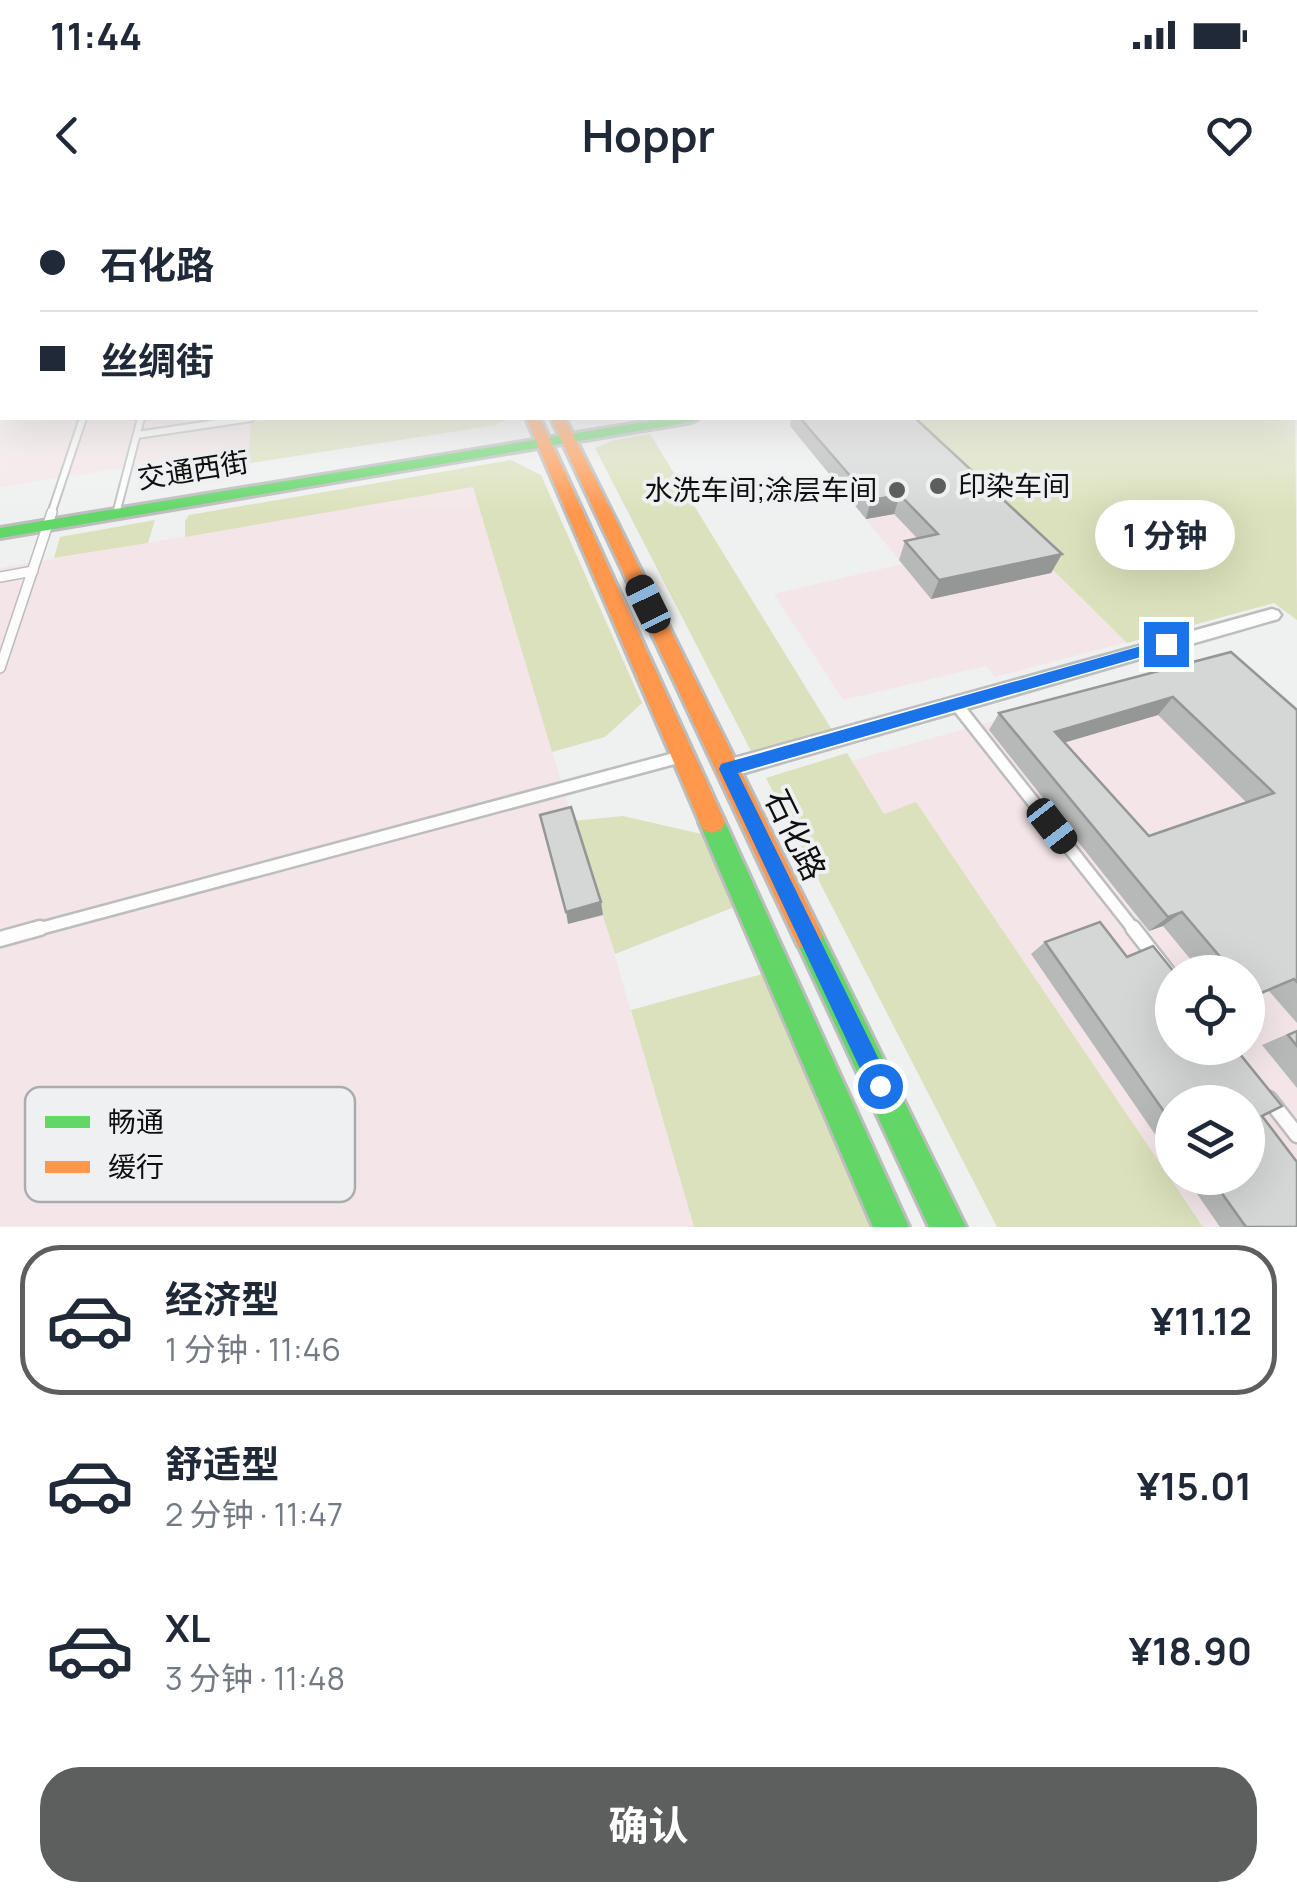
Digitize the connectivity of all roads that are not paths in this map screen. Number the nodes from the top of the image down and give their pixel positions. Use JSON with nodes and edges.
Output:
{"nodes":[{"id":1,"x":81,"y":420,"type":"edge"},
{"id":2,"x":140,"y":420,"type":"edge"},
{"id":3,"x":237,"y":420,"type":"edge"},
{"id":4,"x":612,"y":420,"type":"edge"},
{"id":5,"x":666,"y":420,"type":"edge"},
{"id":6,"x":551,"y":429,"type":"edge"},
{"id":7,"x":136,"y":435,"type":"junction"},
{"id":8,"x":118,"y":507,"type":"junction"},
{"id":9,"x":49,"y":518,"type":"junction"},
{"id":10,"x":0,"y":520,"type":"edge"},
{"id":11,"x":0,"y":533,"type":"edge"},
{"id":12,"x":33,"y":571,"type":"junction"},
{"id":13,"x":0,"y":576,"type":"edge"},
{"id":14,"x":1272,"y":615,"type":"dead end"},
{"id":15,"x":13,"y":630,"type":"junction"},
{"id":16,"x":0,"y":632,"type":"edge"},
{"id":17,"x":0,"y":668,"type":"edge"},
{"id":18,"x":956,"y":704,"type":"junction"},
{"id":19,"x":682,"y":756,"type":"junction"},
{"id":20,"x":728,"y":769,"type":"junction"},
{"id":21,"x":0,"y":938,"type":"edge"},
{"id":22,"x":1155,"y":956,"type":"edge"},
{"id":23,"x":1265,"y":1095,"type":"edge"},
{"id":24,"x":1297,"y":1135,"type":"edge"},
{"id":25,"x":891,"y":1227,"type":"edge"},
{"id":26,"x":948,"y":1227,"type":"edge"}],
"edges":[{"from":1,"to":9,"type":"lane"},
{"from":2,"to":7,"type":"lane"},
{"from":3,"to":7,"type":"lane"},
{"from":4,"to":6,"type":"main road","name":"交通西街"},
{"from":5,"to":6,"type":"main road","name":"交通西街"},
{"from":6,"to":8,"type":"main road","name":"交通西街"},
{"from":6,"to":19,"type":"main road"},
{"from":6,"to":20,"type":"main road","name":"石化路"},
{"from":7,"to":8,"type":"lane"},
{"from":8,"to":9,"type":"main road","name":"交通西街"},
{"from":9,"to":10,"type":"main road","name":"交通西街"},
{"from":9,"to":11,"type":"main road","name":"交通西街"},
{"from":9,"to":12,"type":"lane"},
{"from":12,"to":13,"type":"lane"},
{"from":12,"to":15,"type":"lane"},
{"from":14,"to":18,"type":"street"},
{"from":15,"to":16,"type":"lane"},
{"from":15,"to":17,"type":"lane"},
{"from":18,"to":20,"type":"street"},
{"from":18,"to":22,"type":"lane"},
{"from":19,"to":21,"type":"lane"},
{"from":19,"to":25,"type":"main road"},
{"from":20,"to":26,"type":"main road","name":"石化路"},
{"from":23,"to":24,"type":"lane"}]}
